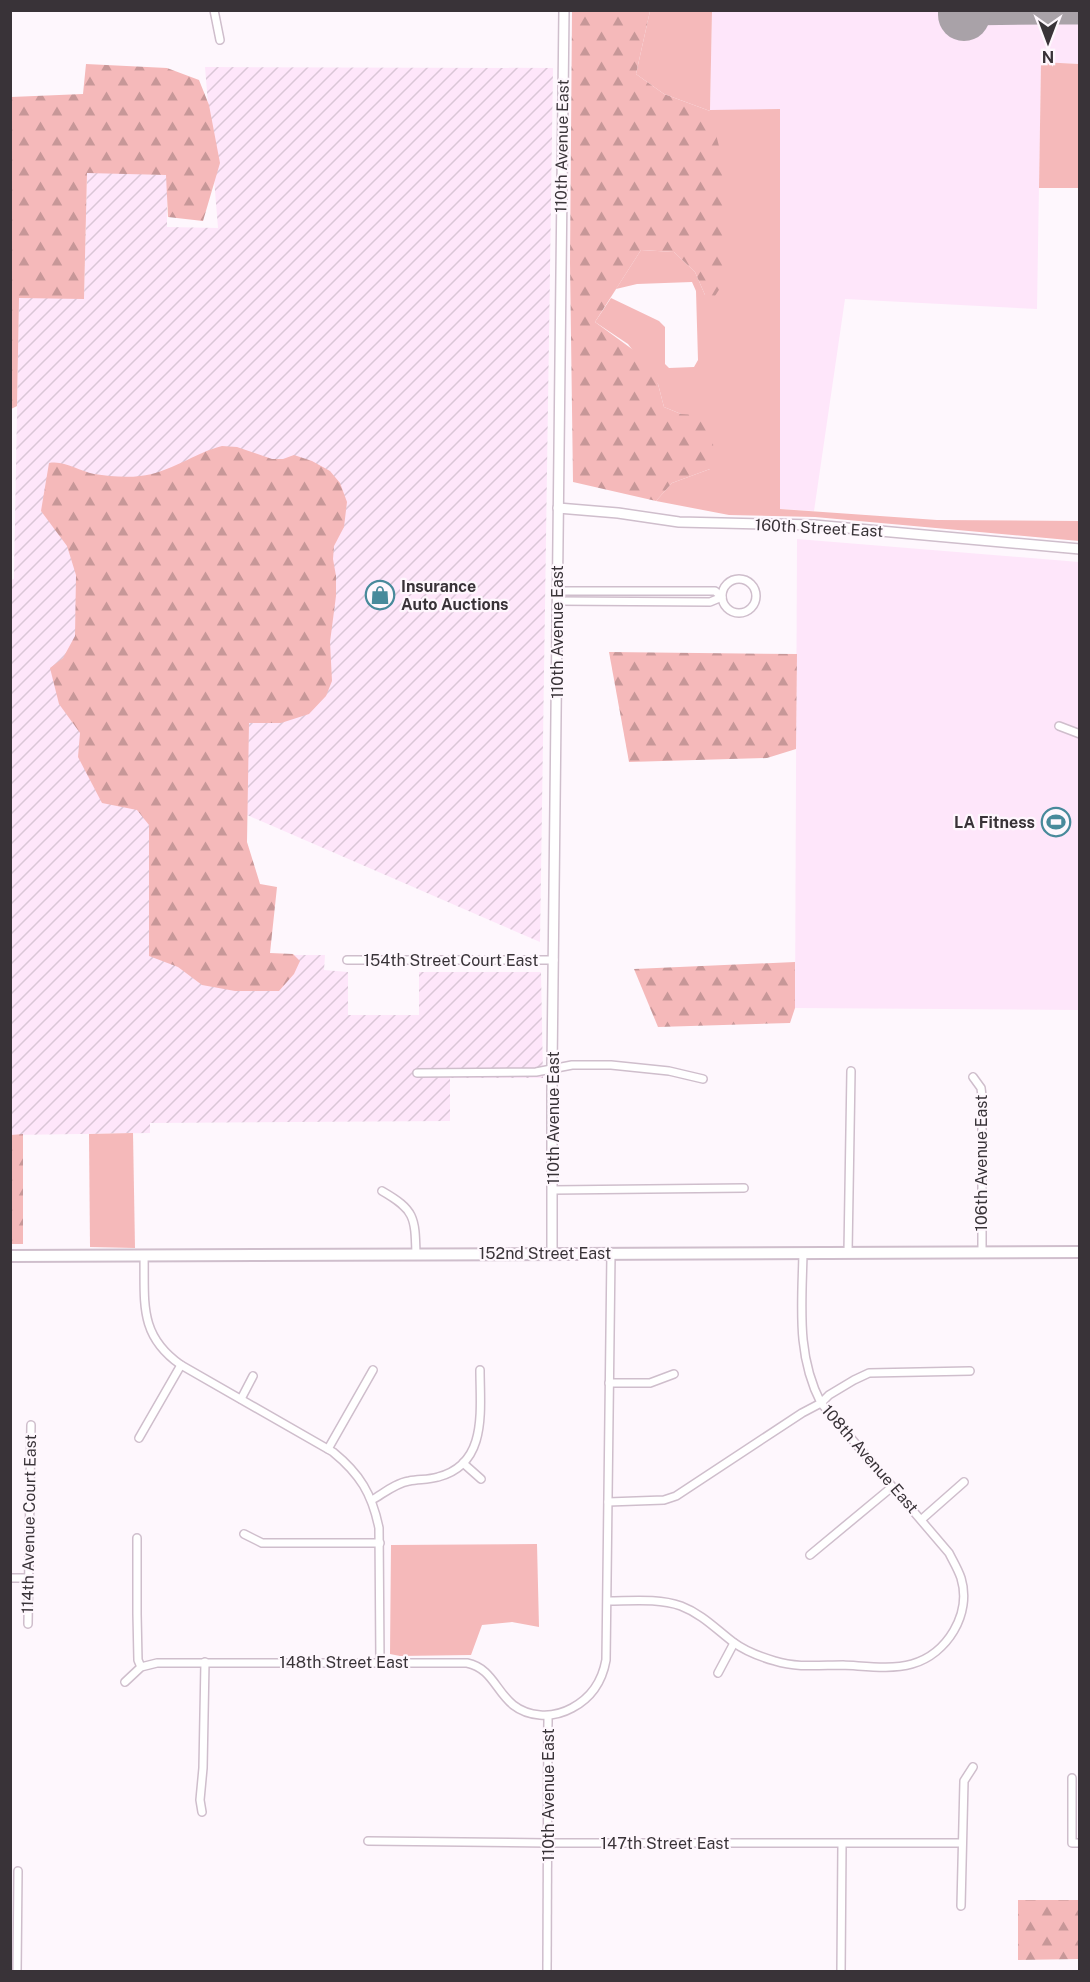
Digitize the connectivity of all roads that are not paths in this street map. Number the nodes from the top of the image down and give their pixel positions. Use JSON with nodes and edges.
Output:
{"nodes":[{"id":1,"x":214,"y":10,"type":"edge"},
{"id":2,"x":564,"y":10,"type":"edge"},
{"id":3,"x":220,"y":40,"type":"dead end"},
{"id":4,"x":558,"y":508,"type":"junction"},
{"id":5,"x":1080,"y":549,"type":"edge"},
{"id":6,"x":557,"y":596,"type":"junction"},
{"id":7,"x":722,"y":597,"type":"junction"},
{"id":8,"x":1059,"y":726,"type":"dead end"},
{"id":9,"x":1080,"y":734,"type":"edge"},
{"id":10,"x":347,"y":960,"type":"dead end"},
{"id":11,"x":554,"y":960,"type":"junction"},
{"id":12,"x":552,"y":1068,"type":"junction"},
{"id":13,"x":851,"y":1071,"type":"dead end"},
{"id":14,"x":417,"y":1072,"type":"dead end"},
{"id":15,"x":973,"y":1077,"type":"dead end"},
{"id":16,"x":703,"y":1079,"type":"dead end"},
{"id":17,"x":744,"y":1188,"type":"dead end"},
{"id":18,"x":553,"y":1190,"type":"junction"},
{"id":19,"x":382,"y":1191,"type":"dead end"},
{"id":20,"x":848,"y":1252,"type":"junction"},
{"id":21,"x":1080,"y":1252,"type":"edge"},
{"id":22,"x":552,"y":1253,"type":"junction"},
{"id":23,"x":610,"y":1253,"type":"junction"},
{"id":24,"x":803,"y":1253,"type":"junction"},
{"id":25,"x":982,"y":1253,"type":"junction"},
{"id":26,"x":416,"y":1254,"type":"junction"},
{"id":27,"x":144,"y":1255,"type":"junction"},
{"id":28,"x":10,"y":1256,"type":"edge"},
{"id":29,"x":181,"y":1365,"type":"junction"},
{"id":30,"x":373,"y":1370,"type":"dead end"},
{"id":31,"x":480,"y":1370,"type":"dead end"},
{"id":32,"x":970,"y":1371,"type":"dead end"},
{"id":33,"x":674,"y":1374,"type":"dead end"},
{"id":34,"x":253,"y":1376,"type":"dead end"},
{"id":35,"x":609,"y":1383,"type":"junction"},
{"id":36,"x":241,"y":1399,"type":"junction"},
{"id":37,"x":821,"y":1403,"type":"junction"},
{"id":38,"x":31,"y":1425,"type":"dead end"},
{"id":39,"x":139,"y":1438,"type":"dead end"},
{"id":40,"x":328,"y":1449,"type":"junction"},
{"id":41,"x":463,"y":1463,"type":"junction"},
{"id":42,"x":481,"y":1479,"type":"dead end"},
{"id":43,"x":964,"y":1482,"type":"dead end"},
{"id":44,"x":892,"y":1487,"type":"junction"},
{"id":45,"x":372,"y":1500,"type":"junction"},
{"id":46,"x":608,"y":1502,"type":"junction"},
{"id":47,"x":922,"y":1519,"type":"junction"},
{"id":48,"x":244,"y":1534,"type":"dead end"},
{"id":49,"x":137,"y":1538,"type":"dead end"},
{"id":50,"x":380,"y":1543,"type":"junction"},
{"id":51,"x":810,"y":1555,"type":"dead end"},
{"id":52,"x":10,"y":1578,"type":"edge"},
{"id":53,"x":29,"y":1578,"type":"junction"},
{"id":54,"x":608,"y":1601,"type":"junction"},
{"id":55,"x":28,"y":1624,"type":"dead end"},
{"id":56,"x":735,"y":1643,"type":"junction"},
{"id":57,"x":205,"y":1662,"type":"junction"},
{"id":58,"x":380,"y":1662,"type":"junction"},
{"id":59,"x":141,"y":1667,"type":"junction"},
{"id":60,"x":718,"y":1673,"type":"dead end"},
{"id":61,"x":125,"y":1682,"type":"dead end"},
{"id":62,"x":548,"y":1716,"type":"junction"},
{"id":63,"x":973,"y":1767,"type":"dead end"},
{"id":64,"x":1072,"y":1778,"type":"dead end"},
{"id":65,"x":202,"y":1812,"type":"dead end"},
{"id":66,"x":368,"y":1841,"type":"dead end"},
{"id":67,"x":548,"y":1843,"type":"junction"},
{"id":68,"x":962,"y":1843,"type":"junction"},
{"id":69,"x":1076,"y":1843,"type":"edge"},
{"id":70,"x":842,"y":1844,"type":"junction"},
{"id":71,"x":18,"y":1871,"type":"dead end"},
{"id":72,"x":961,"y":1906,"type":"dead end"},
{"id":73,"x":17,"y":1971,"type":"edge"},
{"id":74,"x":547,"y":1971,"type":"edge"},
{"id":75,"x":841,"y":1971,"type":"edge"}],
"edges":[{"from":1,"to":3,"type":"street"},
{"from":2,"to":4,"type":"street","name":"110th Avenue East"},
{"from":4,"to":5,"type":"street","name":"160th Street East"},
{"from":4,"to":6,"type":"street","name":"110th Avenue East"},
{"from":6,"to":7,"type":"street"},
{"from":6,"to":7,"type":"street"},
{"from":6,"to":11,"type":"street","name":"110th Avenue East"},
{"from":7,"to":7,"type":"street"},
{"from":8,"to":9,"type":"street"},
{"from":10,"to":11,"type":"street","name":"154th Street Court East"},
{"from":11,"to":12,"type":"street","name":"110th Avenue East"},
{"from":12,"to":14,"type":"street"},
{"from":12,"to":16,"type":"street"},
{"from":12,"to":18,"type":"street","name":"110th Avenue East"},
{"from":13,"to":20,"type":"street"},
{"from":15,"to":25,"type":"street","name":"106th Avenue East"},
{"from":17,"to":18,"type":"street"},
{"from":18,"to":22,"type":"street","name":"110th Avenue East"},
{"from":19,"to":26,"type":"street"},
{"from":20,"to":24,"type":"main road","name":"152nd Street East"},
{"from":20,"to":25,"type":"main road","name":"152nd Street East"},
{"from":21,"to":25,"type":"main road","name":"152nd Street East"},
{"from":22,"to":23,"type":"main road","name":"152nd Street East"},
{"from":22,"to":26,"type":"main road","name":"152nd Street East"},
{"from":23,"to":24,"type":"main road","name":"152nd Street East"},
{"from":23,"to":35,"type":"street","name":"110th Avenue East"},
{"from":24,"to":37,"type":"street","name":"108th Avenue East"},
{"from":26,"to":27,"type":"main road","name":"152nd Street East"},
{"from":27,"to":28,"type":"main road","name":"152nd Street East"},
{"from":27,"to":29,"type":"street"},
{"from":29,"to":36,"type":"street"},
{"from":29,"to":39,"type":"street"},
{"from":30,"to":40,"type":"street"},
{"from":31,"to":41,"type":"street"},
{"from":32,"to":37,"type":"street"},
{"from":33,"to":35,"type":"street"},
{"from":34,"to":36,"type":"street"},
{"from":35,"to":46,"type":"street","name":"110th Avenue East"},
{"from":36,"to":40,"type":"street"},
{"from":37,"to":44,"type":"street","name":"108th Avenue East"},
{"from":37,"to":46,"type":"street"},
{"from":38,"to":53,"type":"street","name":"114th Avenue Court East"},
{"from":40,"to":45,"type":"street"},
{"from":41,"to":42,"type":"street"},
{"from":41,"to":45,"type":"street"},
{"from":43,"to":47,"type":"street"},
{"from":44,"to":47,"type":"street","name":"108th Avenue East"},
{"from":44,"to":51,"type":"street"},
{"from":45,"to":50,"type":"street"},
{"from":46,"to":54,"type":"street","name":"110th Avenue East"},
{"from":47,"to":56,"type":"street","name":"108th Avenue East"},
{"from":48,"to":50,"type":"street"},
{"from":49,"to":59,"type":"street"},
{"from":50,"to":58,"type":"street"},
{"from":52,"to":53,"type":"street"},
{"from":53,"to":55,"type":"street","name":"114th Avenue Court East"},
{"from":54,"to":56,"type":"street"},
{"from":54,"to":62,"type":"street","name":"110th Avenue East"},
{"from":56,"to":60,"type":"street"},
{"from":57,"to":58,"type":"street","name":"148th Street East"},
{"from":57,"to":59,"type":"street","name":"148th Street East"},
{"from":57,"to":65,"type":"street"},
{"from":58,"to":62,"type":"street","name":"148th Street East"},
{"from":59,"to":61,"type":"street"},
{"from":62,"to":67,"type":"street","name":"110th Avenue East"},
{"from":63,"to":68,"type":"street"},
{"from":64,"to":69,"type":"street"},
{"from":66,"to":67,"type":"street","name":"147th Street East"},
{"from":67,"to":70,"type":"street","name":"147th Street East"},
{"from":67,"to":74,"type":"street","name":"110th Avenue East"},
{"from":68,"to":70,"type":"street","name":"147th Street East"},
{"from":68,"to":72,"type":"street"},
{"from":70,"to":75,"type":"street"},
{"from":71,"to":73,"type":"street"}]}
